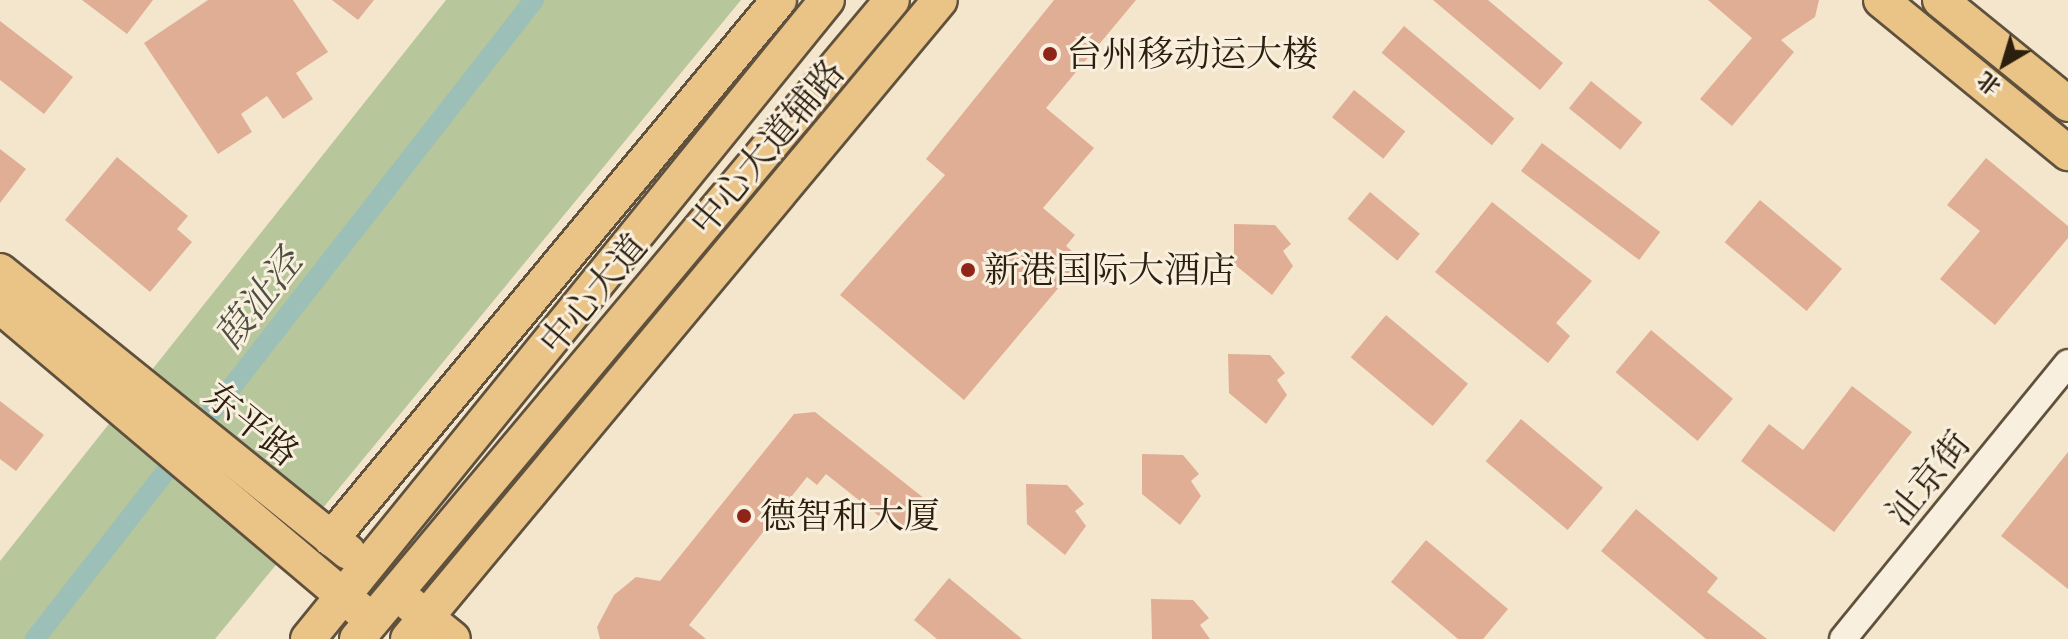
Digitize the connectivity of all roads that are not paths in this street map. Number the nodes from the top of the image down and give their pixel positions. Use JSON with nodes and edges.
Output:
{"nodes":[{"id":1,"x":779,"y":0,"type":"edge"},
{"id":2,"x":827,"y":0,"type":"edge"},
{"id":3,"x":892,"y":0,"type":"edge"},
{"id":4,"x":940,"y":0,"type":"edge"},
{"id":5,"x":1881,"y":0,"type":"edge"},
{"id":6,"x":1940,"y":0,"type":"edge"},
{"id":7,"x":2068,"y":104,"type":"edge"},
{"id":8,"x":2068,"y":153,"type":"edge"},
{"id":9,"x":0,"y":271,"type":"edge"},
{"id":10,"x":0,"y":306,"type":"edge"},
{"id":11,"x":2068,"y":363,"type":"edge"},
{"id":12,"x":170,"y":430,"type":"junction"},
{"id":13,"x":331,"y":539,"type":"junction"},
{"id":14,"x":366,"y":567,"type":"junction"},
{"id":15,"x":395,"y":592,"type":"junction"},
{"id":16,"x":342,"y":596,"type":"junction"},
{"id":17,"x":412,"y":632,"type":"edge"},
{"id":18,"x":374,"y":633,"type":"edge"},
{"id":19,"x":308,"y":639,"type":"edge"},
{"id":20,"x":453,"y":639,"type":"edge"},
{"id":21,"x":1843,"y":639,"type":"edge"}],
"edges":[{"from":1,"to":13,"type":"main road"},
{"from":2,"to":14,"type":"main road","name":"中心大道"},
{"from":3,"to":15,"type":"main road","name":"中心大道"},
{"from":4,"to":17,"type":"main road","name":"中心大道辅路"},
{"from":5,"to":8,"type":"main road"},
{"from":6,"to":7,"type":"main road"},
{"from":9,"to":12,"type":"main road","name":"东平路"},
{"from":10,"to":12,"type":"main road","name":"东平路"},
{"from":11,"to":21,"type":"street","name":"沚京街"},
{"from":12,"to":13,"type":"main road","name":"东平路"},
{"from":12,"to":16,"type":"main road","name":"东平路"},
{"from":13,"to":14,"type":"main road","name":"东平路"},
{"from":13,"to":16,"type":"main road"},
{"from":14,"to":15,"type":"main road","name":"东平路"},
{"from":14,"to":16,"type":"main road","name":"中心大道"},
{"from":15,"to":17,"type":"main road","name":"东平路"},
{"from":15,"to":18,"type":"main road","name":"中心大道"},
{"from":16,"to":18,"type":"main road","name":"东平路"},
{"from":16,"to":19,"type":"main road","name":"中心大道"},
{"from":17,"to":20,"type":"main road","name":"东平路"}]}
